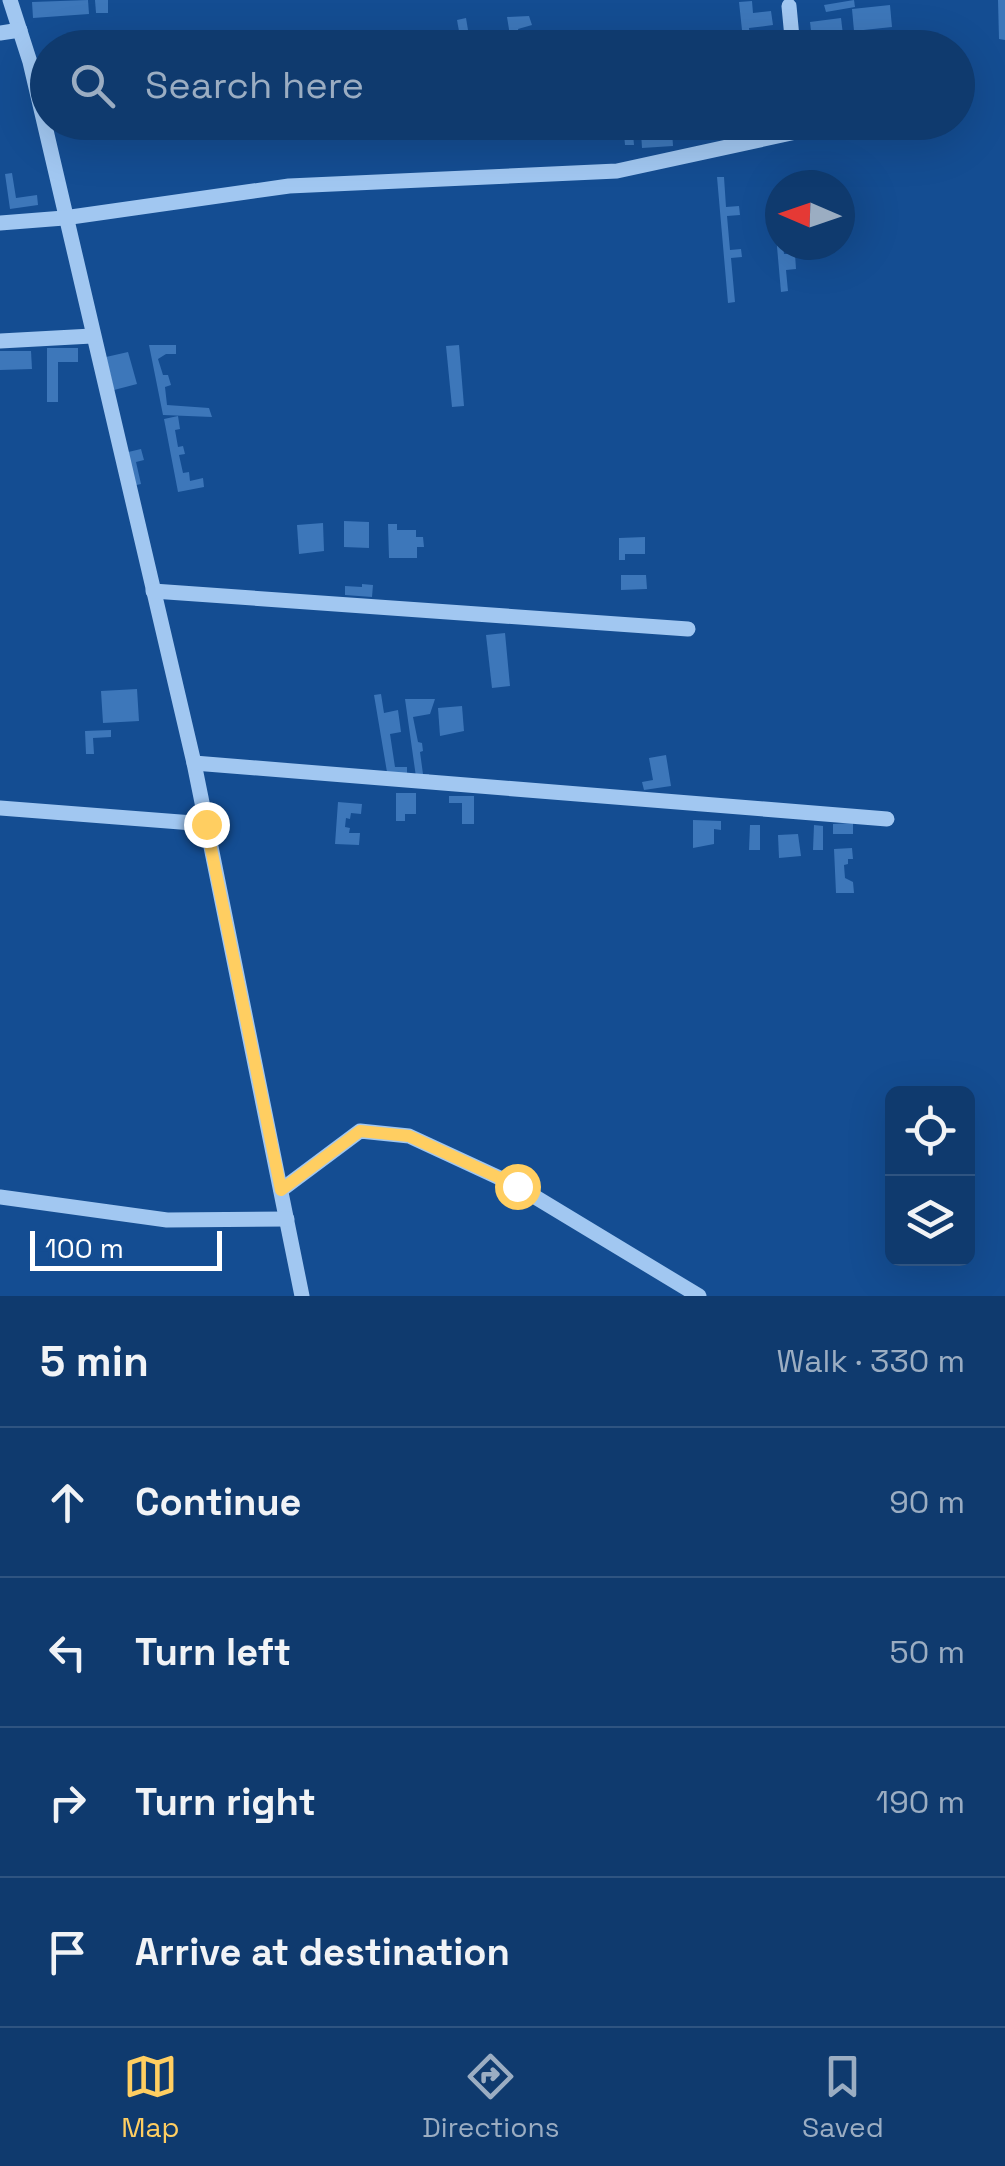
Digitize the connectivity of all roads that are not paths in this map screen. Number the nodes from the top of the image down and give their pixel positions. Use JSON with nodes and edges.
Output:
{"nodes":[{"id":1,"x":10,"y":0,"type":"edge"},
{"id":2,"x":789,"y":6,"type":"dead end"},
{"id":3,"x":20,"y":30,"type":"junction"},
{"id":4,"x":791,"y":30,"type":"edge"},
{"id":5,"x":0,"y":33,"type":"edge"},
{"id":6,"x":30,"y":62,"type":"edge"},
{"id":7,"x":47,"y":140,"type":"edge"},
{"id":8,"x":741,"y":140,"type":"edge"},
{"id":9,"x":64,"y":218,"type":"junction"},
{"id":10,"x":0,"y":223,"type":"edge"},
{"id":11,"x":92,"y":336,"type":"junction"},
{"id":12,"x":0,"y":340,"type":"edge"},
{"id":13,"x":153,"y":591,"type":"junction"},
{"id":14,"x":688,"y":629,"type":"dead end"},
{"id":15,"x":194,"y":762,"type":"junction"},
{"id":16,"x":0,"y":808,"type":"edge"},
{"id":17,"x":887,"y":818,"type":"dead end"},
{"id":18,"x":206,"y":824,"type":"junction"},
{"id":19,"x":281,"y":1190,"type":"junction"},
{"id":20,"x":0,"y":1197,"type":"edge"},
{"id":21,"x":286,"y":1218,"type":"junction"},
{"id":22,"x":302,"y":1296,"type":"edge"},
{"id":23,"x":699,"y":1296,"type":"edge"}],
"edges":[{"from":1,"to":3,"type":"street"},
{"from":2,"to":4,"type":"street"},
{"from":3,"to":5,"type":"street"},
{"from":3,"to":6,"type":"street"},
{"from":7,"to":9,"type":"street"},
{"from":8,"to":9,"type":"street"},
{"from":9,"to":10,"type":"street"},
{"from":9,"to":11,"type":"street"},
{"from":11,"to":12,"type":"street"},
{"from":11,"to":13,"type":"street"},
{"from":13,"to":14,"type":"street"},
{"from":13,"to":15,"type":"street"},
{"from":15,"to":17,"type":"street"},
{"from":15,"to":18,"type":"street"},
{"from":16,"to":18,"type":"street"},
{"from":18,"to":19,"type":"street"},
{"from":19,"to":21,"type":"street"},
{"from":19,"to":23,"type":"street"},
{"from":20,"to":21,"type":"street"},
{"from":21,"to":22,"type":"street"}]}
